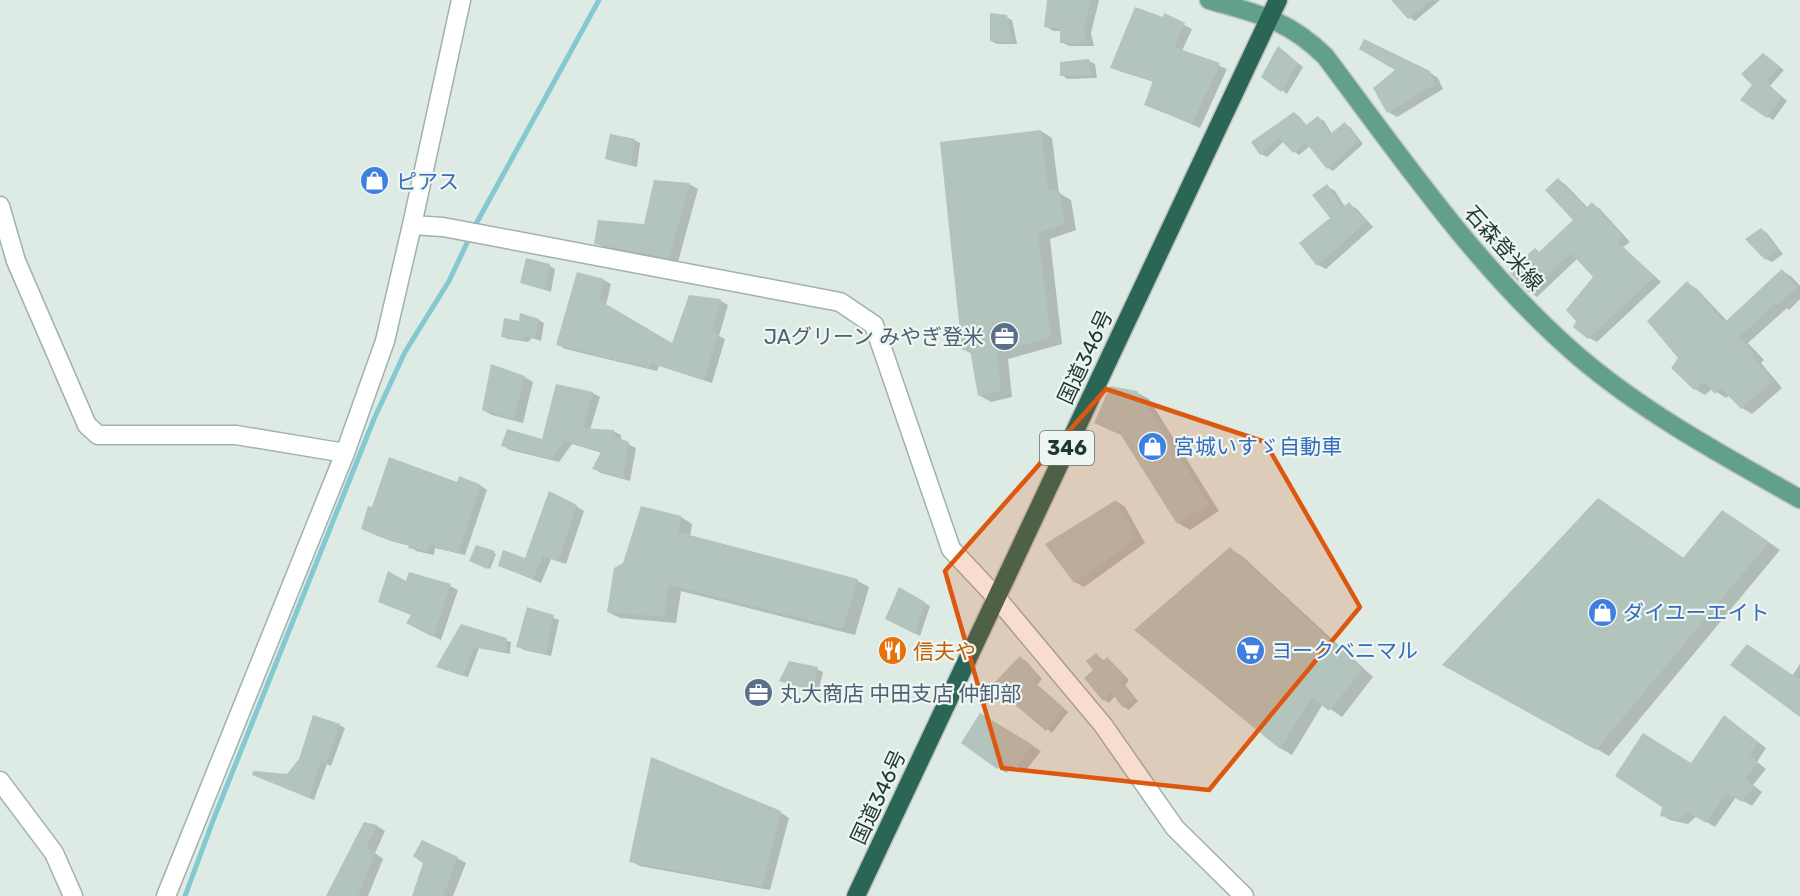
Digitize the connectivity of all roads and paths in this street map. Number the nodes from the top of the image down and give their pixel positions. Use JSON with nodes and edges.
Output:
{"nodes":[{"id":1,"x":461,"y":0,"type":"edge"},
{"id":2,"x":1209,"y":0,"type":"edge"},
{"id":3,"x":1278,"y":0,"type":"edge"},
{"id":4,"x":1269,"y":17,"type":"junction"},
{"id":5,"x":0,"y":206,"type":"edge"},
{"id":6,"x":412,"y":225,"type":"junction"},
{"id":7,"x":345,"y":453,"type":"junction"},
{"id":8,"x":1800,"y":499,"type":"edge"},
{"id":9,"x":996,"y":597,"type":"junction"},
{"id":10,"x":0,"y":781,"type":"edge"},
{"id":11,"x":73,"y":896,"type":"edge"},
{"id":12,"x":166,"y":896,"type":"edge"},
{"id":13,"x":856,"y":896,"type":"edge"},
{"id":14,"x":1244,"y":896,"type":"edge"}],
"edges":[{"from":1,"to":6,"type":"street"},
{"from":2,"to":4,"type":"main road","name":"石森登米線"},
{"from":3,"to":4,"type":"highway","name":"国道346号","number":"346"},
{"from":4,"to":8,"type":"main road","name":"石森登米線"},
{"from":4,"to":9,"type":"highway","name":"国道346号","number":"346"},
{"from":5,"to":7,"type":"street"},
{"from":6,"to":7,"type":"street"},
{"from":6,"to":9,"type":"street"},
{"from":7,"to":12,"type":"street"},
{"from":9,"to":13,"type":"highway","name":"国道346号","number":"346"},
{"from":9,"to":14,"type":"street"},
{"from":10,"to":11,"type":"street"}]}
